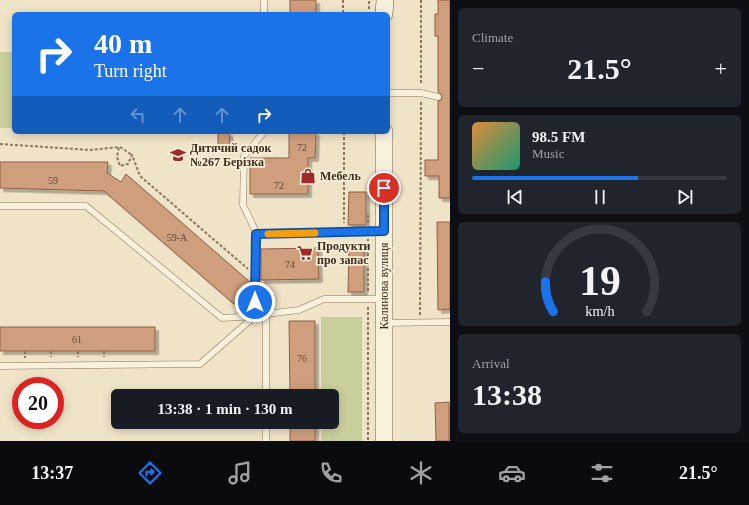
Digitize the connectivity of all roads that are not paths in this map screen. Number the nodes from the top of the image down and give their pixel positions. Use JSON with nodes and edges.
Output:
{"nodes":[{"id":1,"x":264,"y":0,"type":"edge"},
{"id":2,"x":384,"y":0,"type":"edge"},
{"id":3,"x":264,"y":12,"type":"edge"},
{"id":4,"x":384,"y":12,"type":"edge"},
{"id":5,"x":390,"y":93,"type":"edge"},
{"id":6,"x":438,"y":97,"type":"dead end"},
{"id":7,"x":262,"y":134,"type":"edge"},
{"id":8,"x":384,"y":134,"type":"edge"},
{"id":9,"x":0,"y":206,"type":"edge"},
{"id":10,"x":376,"y":232,"type":"junction"},
{"id":11,"x":256,"y":234,"type":"junction"},
{"id":12,"x":385,"y":298,"type":"junction"},
{"id":13,"x":266,"y":314,"type":"junction"},
{"id":14,"x":255,"y":316,"type":"junction"},
{"id":15,"x":450,"y":322,"type":"edge"},
{"id":16,"x":385,"y":323,"type":"junction"},
{"id":17,"x":0,"y":366,"type":"edge"},
{"id":18,"x":266,"y":389,"type":"edge"},
{"id":19,"x":266,"y":429,"type":"edge"},
{"id":20,"x":266,"y":441,"type":"edge"},
{"id":21,"x":384,"y":441,"type":"edge"}],
"edges":[{"from":1,"to":3,"type":"lane"},
{"from":2,"to":4,"type":"main road"},
{"from":5,"to":6,"type":"lane"},
{"from":7,"to":11,"type":"lane"},
{"from":8,"to":10,"type":"main road","name":"Калинова вулиця"},
{"from":9,"to":14,"type":"lane"},
{"from":10,"to":11,"type":"lane"},
{"from":10,"to":12,"type":"main road","name":"Калинова вулиця"},
{"from":11,"to":14,"type":"lane"},
{"from":12,"to":13,"type":"lane"},
{"from":12,"to":16,"type":"main road","name":"Калинова вулиця"},
{"from":13,"to":14,"type":"lane"},
{"from":13,"to":18,"type":"lane"},
{"from":14,"to":17,"type":"lane"},
{"from":15,"to":16,"type":"lane"},
{"from":16,"to":21,"type":"main road","name":"Калинова вулиця"},
{"from":19,"to":20,"type":"lane"}]}
